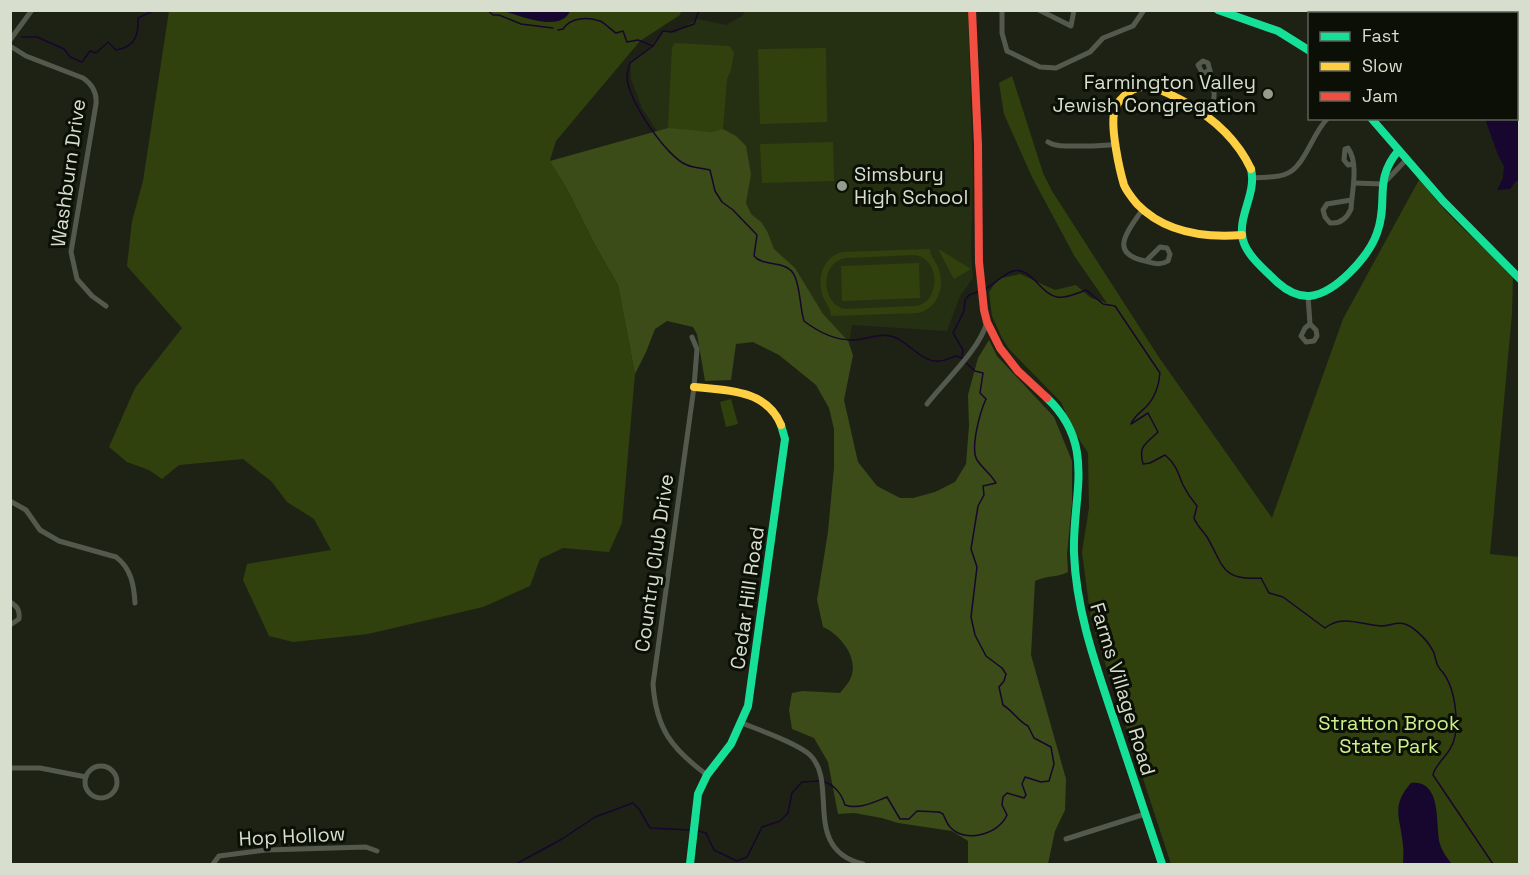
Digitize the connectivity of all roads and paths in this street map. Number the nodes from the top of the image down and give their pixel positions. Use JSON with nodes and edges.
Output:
{"nodes":[{"id":1,"x":32,"y":10,"type":"edge"},
{"id":2,"x":972,"y":10,"type":"edge"},
{"id":3,"x":1002,"y":10,"type":"edge"},
{"id":4,"x":1039,"y":10,"type":"edge"},
{"id":5,"x":1074,"y":10,"type":"edge"},
{"id":6,"x":1144,"y":10,"type":"edge"},
{"id":7,"x":1218,"y":10,"type":"edge"},
{"id":8,"x":10,"y":40,"type":"edge"},
{"id":9,"x":10,"y":46,"type":"edge"},
{"id":10,"x":1308,"y":50,"type":"edge"},
{"id":11,"x":1210,"y":70,"type":"dead end"},
{"id":12,"x":1207,"y":115,"type":"junction"},
{"id":13,"x":1326,"y":120,"type":"edge"},
{"id":14,"x":1373,"y":120,"type":"edge"},
{"id":15,"x":1048,"y":142,"type":"dead end"},
{"id":16,"x":1117,"y":144,"type":"junction"},
{"id":17,"x":1398,"y":151,"type":"junction"},
{"id":18,"x":1406,"y":160,"type":"junction"},
{"id":19,"x":1353,"y":164,"type":"dead end"},
{"id":20,"x":1252,"y":178,"type":"junction"},
{"id":21,"x":1354,"y":183,"type":"junction"},
{"id":22,"x":1383,"y":184,"type":"junction"},
{"id":23,"x":1352,"y":200,"type":"junction"},
{"id":24,"x":1142,"y":210,"type":"junction"},
{"id":25,"x":1242,"y":235,"type":"junction"},
{"id":26,"x":1146,"y":261,"type":"dead end"},
{"id":27,"x":1520,"y":279,"type":"edge"},
{"id":28,"x":1308,"y":296,"type":"junction"},
{"id":29,"x":106,"y":306,"type":"dead end"},
{"id":30,"x":987,"y":322,"type":"junction"},
{"id":31,"x":1310,"y":324,"type":"dead end"},
{"id":32,"x":692,"y":337,"type":"dead end"},
{"id":33,"x":694,"y":387,"type":"junction"},
{"id":34,"x":927,"y":404,"type":"dead end"},
{"id":35,"x":10,"y":501,"type":"edge"},
{"id":36,"x":10,"y":602,"type":"edge"},
{"id":37,"x":135,"y":603,"type":"dead end"},
{"id":38,"x":10,"y":625,"type":"edge"},
{"id":39,"x":742,"y":723,"type":"junction"},
{"id":40,"x":10,"y":768,"type":"edge"},
{"id":41,"x":707,"y":775,"type":"junction"},
{"id":42,"x":86,"y":777,"type":"junction"},
{"id":43,"x":1145,"y":814,"type":"junction"},
{"id":44,"x":1066,"y":839,"type":"dead end"},
{"id":45,"x":376,"y":851,"type":"dead end"},
{"id":46,"x":213,"y":864,"type":"edge"},
{"id":47,"x":690,"y":864,"type":"edge"},
{"id":48,"x":863,"y":864,"type":"edge"},
{"id":49,"x":1162,"y":864,"type":"edge"}],
"edges":[{"from":1,"to":8,"type":"street"},
{"from":2,"to":30,"type":"street","name":"Farms Village Road"},
{"from":3,"to":6,"type":"street"},
{"from":4,"to":5,"type":"street"},
{"from":7,"to":10,"type":"street"},
{"from":9,"to":29,"type":"street","name":"Washburn Drive"},
{"from":11,"to":12,"type":"street"},
{"from":12,"to":16,"type":"street"},
{"from":12,"to":20,"type":"street"},
{"from":13,"to":20,"type":"street"},
{"from":14,"to":17,"type":"street"},
{"from":15,"to":16,"type":"street"},
{"from":16,"to":24,"type":"street"},
{"from":17,"to":18,"type":"street"},
{"from":17,"to":22,"type":"street"},
{"from":18,"to":22,"type":"street"},
{"from":18,"to":27,"type":"street"},
{"from":19,"to":21,"type":"street"},
{"from":20,"to":25,"type":"street"},
{"from":21,"to":22,"type":"street"},
{"from":21,"to":23,"type":"street"},
{"from":22,"to":28,"type":"street"},
{"from":23,"to":23,"type":"street"},
{"from":24,"to":25,"type":"street"},
{"from":24,"to":26,"type":"street"},
{"from":25,"to":28,"type":"street"},
{"from":28,"to":31,"type":"street"},
{"from":30,"to":34,"type":"street"},
{"from":30,"to":43,"type":"street","name":"Farms Village Road"},
{"from":32,"to":33,"type":"street","name":"Country Club Drive"},
{"from":33,"to":39,"type":"street","name":"Cedar Hill Road"},
{"from":33,"to":41,"type":"street","name":"Country Club Drive"},
{"from":35,"to":37,"type":"street"},
{"from":36,"to":38,"type":"street"},
{"from":39,"to":41,"type":"street","name":"Cedar Hill Road"},
{"from":39,"to":48,"type":"street"},
{"from":40,"to":42,"type":"street"},
{"from":41,"to":47,"type":"street","name":"Cedar Hill Road"},
{"from":42,"to":42,"type":"street"},
{"from":43,"to":44,"type":"street"},
{"from":43,"to":49,"type":"street","name":"Farms Village Road"},
{"from":45,"to":46,"type":"street","name":"Hop Hollow"}]}
